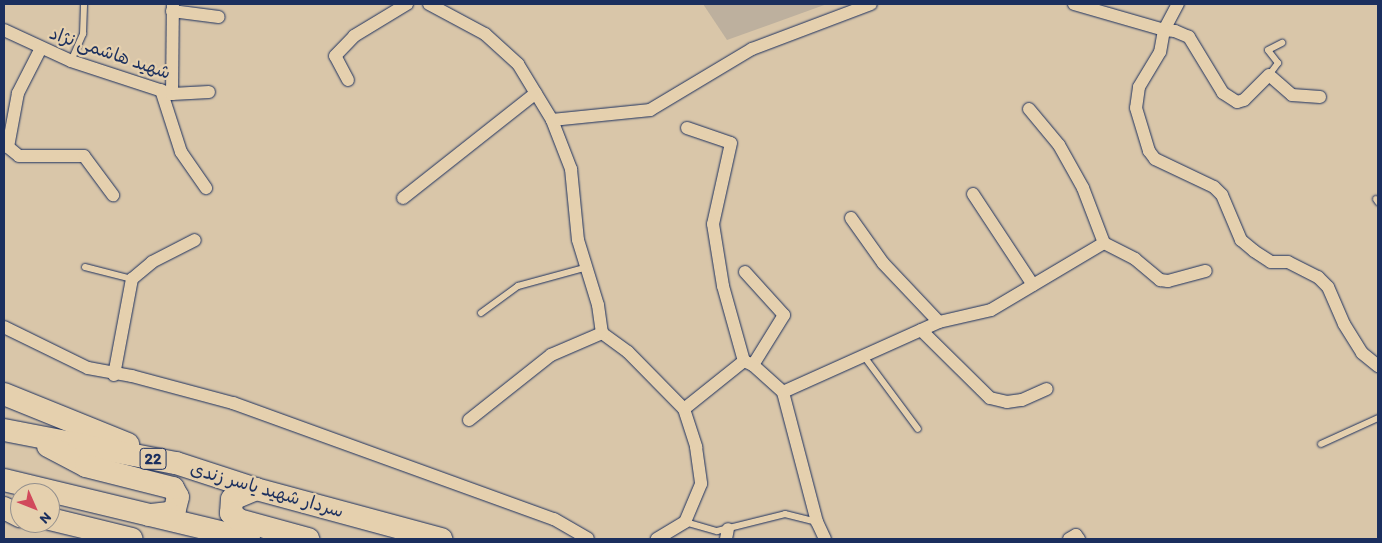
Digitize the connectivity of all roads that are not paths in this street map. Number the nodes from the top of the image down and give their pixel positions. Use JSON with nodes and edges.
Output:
{"nodes":[{"id":1,"x":84,"y":4,"type":"edge"},
{"id":2,"x":407,"y":4,"type":"edge"},
{"id":3,"x":429,"y":4,"type":"edge"},
{"id":4,"x":871,"y":4,"type":"edge"},
{"id":5,"x":1074,"y":4,"type":"edge"},
{"id":6,"x":1178,"y":4,"type":"edge"},
{"id":7,"x":173,"y":7,"type":"edge"},
{"id":8,"x":219,"y":17,"type":"dead end"},
{"id":9,"x":4,"y":30,"type":"edge"},
{"id":10,"x":1164,"y":30,"type":"junction"},
{"id":11,"x":1282,"y":43,"type":"dead end"},
{"id":12,"x":41,"y":48,"type":"junction"},
{"id":13,"x":71,"y":61,"type":"junction"},
{"id":14,"x":1269,"y":75,"type":"junction"},
{"id":15,"x":348,"y":80,"type":"dead end"},
{"id":16,"x":166,"y":92,"type":"junction"},
{"id":17,"x":209,"y":92,"type":"dead end"},
{"id":18,"x":536,"y":93,"type":"junction"},
{"id":19,"x":1320,"y":97,"type":"dead end"},
{"id":20,"x":1029,"y":109,"type":"dead end"},
{"id":21,"x":552,"y":120,"type":"junction"},
{"id":22,"x":687,"y":128,"type":"dead end"},
{"id":23,"x":206,"y":188,"type":"dead end"},
{"id":24,"x":972,"y":194,"type":"dead end"},
{"id":25,"x":113,"y":195,"type":"dead end"},
{"id":26,"x":403,"y":198,"type":"dead end"},
{"id":27,"x":850,"y":218,"type":"dead end"},
{"id":28,"x":195,"y":240,"type":"dead end"},
{"id":29,"x":1104,"y":243,"type":"junction"},
{"id":30,"x":85,"y":267,"type":"dead end"},
{"id":31,"x":584,"y":268,"type":"junction"},
{"id":32,"x":1206,"y":271,"type":"dead end"},
{"id":33,"x":745,"y":272,"type":"dead end"},
{"id":34,"x":132,"y":279,"type":"junction"},
{"id":35,"x":1033,"y":285,"type":"junction"},
{"id":36,"x":481,"y":313,"type":"dead end"},
{"id":37,"x":939,"y":322,"type":"junction"},
{"id":38,"x":4,"y":327,"type":"edge"},
{"id":39,"x":921,"y":330,"type":"junction"},
{"id":40,"x":602,"y":333,"type":"junction"},
{"id":41,"x":863,"y":355,"type":"junction"},
{"id":42,"x":748,"y":363,"type":"junction"},
{"id":43,"x":1378,"y":366,"type":"edge"},
{"id":44,"x":114,"y":375,"type":"junction"},
{"id":45,"x":1047,"y":389,"type":"dead end"},
{"id":46,"x":783,"y":392,"type":"junction"},
{"id":47,"x":4,"y":394,"type":"edge"},
{"id":48,"x":684,"y":410,"type":"junction"},
{"id":49,"x":1378,"y":418,"type":"edge"},
{"id":50,"x":469,"y":420,"type":"dead end"},
{"id":51,"x":918,"y":429,"type":"dead end"},
{"id":52,"x":14,"y":432,"type":"edge"},
{"id":53,"x":1321,"y":444,"type":"dead end"},
{"id":54,"x":176,"y":463,"type":"junction"},
{"id":55,"x":4,"y":480,"type":"edge"},
{"id":56,"x":256,"y":489,"type":"junction"},
{"id":57,"x":143,"y":516,"type":"junction"},
{"id":58,"x":60,"y":521,"type":"edge"},
{"id":59,"x":685,"y":522,"type":"junction"},
{"id":60,"x":817,"y":522,"type":"junction"},
{"id":61,"x":55,"y":533,"type":"edge"},
{"id":62,"x":727,"y":534,"type":"edge"},
{"id":63,"x":67,"y":539,"type":"edge"},
{"id":64,"x":132,"y":539,"type":"edge"},
{"id":65,"x":249,"y":539,"type":"edge"},
{"id":66,"x":308,"y":539,"type":"edge"},
{"id":67,"x":441,"y":539,"type":"edge"},
{"id":68,"x":588,"y":539,"type":"edge"},
{"id":69,"x":657,"y":539,"type":"edge"},
{"id":70,"x":825,"y":539,"type":"edge"},
{"id":71,"x":1068,"y":539,"type":"edge"},
{"id":72,"x":1079,"y":539,"type":"edge"}],
"edges":[{"from":1,"to":13,"type":"lane"},
{"from":2,"to":15,"type":"street"},
{"from":3,"to":18,"type":"street"},
{"from":4,"to":21,"type":"street"},
{"from":5,"to":10,"type":"street"},
{"from":6,"to":10,"type":"street"},
{"from":7,"to":8,"type":"street"},
{"from":7,"to":16,"type":"street"},
{"from":9,"to":12,"type":"street","name":"شهید هاشمی نژاد"},
{"from":10,"to":14,"type":"street"},
{"from":10,"to":43,"type":"street"},
{"from":11,"to":14,"type":"lane"},
{"from":12,"to":13,"type":"street","name":"شهید هاشمی نژاد"},
{"from":12,"to":25,"type":"street"},
{"from":13,"to":16,"type":"street","name":"شهید هاشمی نژاد"},
{"from":14,"to":19,"type":"street"},
{"from":16,"to":17,"type":"street","name":"شهید هاشمی نژاد"},
{"from":16,"to":23,"type":"street"},
{"from":18,"to":21,"type":"street"},
{"from":18,"to":26,"type":"street"},
{"from":20,"to":29,"type":"street"},
{"from":21,"to":31,"type":"street"},
{"from":22,"to":42,"type":"street"},
{"from":24,"to":35,"type":"street"},
{"from":27,"to":37,"type":"street"},
{"from":28,"to":34,"type":"street"},
{"from":29,"to":32,"type":"street"},
{"from":29,"to":35,"type":"street"},
{"from":30,"to":34,"type":"lane"},
{"from":31,"to":36,"type":"lane"},
{"from":31,"to":40,"type":"street"},
{"from":33,"to":42,"type":"street"},
{"from":34,"to":44,"type":"street"},
{"from":35,"to":37,"type":"street"},
{"from":37,"to":39,"type":"street"},
{"from":38,"to":44,"type":"street"},
{"from":39,"to":41,"type":"street"},
{"from":39,"to":45,"type":"street"},
{"from":40,"to":48,"type":"street"},
{"from":40,"to":50,"type":"street"},
{"from":41,"to":46,"type":"street"},
{"from":41,"to":51,"type":"lane"},
{"from":42,"to":46,"type":"street"},
{"from":42,"to":48,"type":"street"},
{"from":44,"to":68,"type":"street"},
{"from":46,"to":60,"type":"street"},
{"from":47,"to":54,"type":"highway"},
{"from":48,"to":59,"type":"street"},
{"from":49,"to":53,"type":"lane"},
{"from":52,"to":54,"type":"highway","name":"سردار شهید یاسر زندی","number":"22"},
{"from":52,"to":57,"type":"highway"},
{"from":54,"to":56,"type":"highway","name":"سردار شهید یاسر زندی","number":"22"},
{"from":55,"to":57,"type":"highway"},
{"from":56,"to":66,"type":"highway"},
{"from":56,"to":67,"type":"highway","name":"سردار شهید یاسر زندی","number":"22"},
{"from":57,"to":65,"type":"highway"},
{"from":58,"to":64,"type":"highway"},
{"from":59,"to":62,"type":"lane"},
{"from":59,"to":69,"type":"street"},
{"from":60,"to":62,"type":"lane"},
{"from":60,"to":70,"type":"street"},
{"from":61,"to":63,"type":"highway"},
{"from":71,"to":72,"type":"street"}]}
